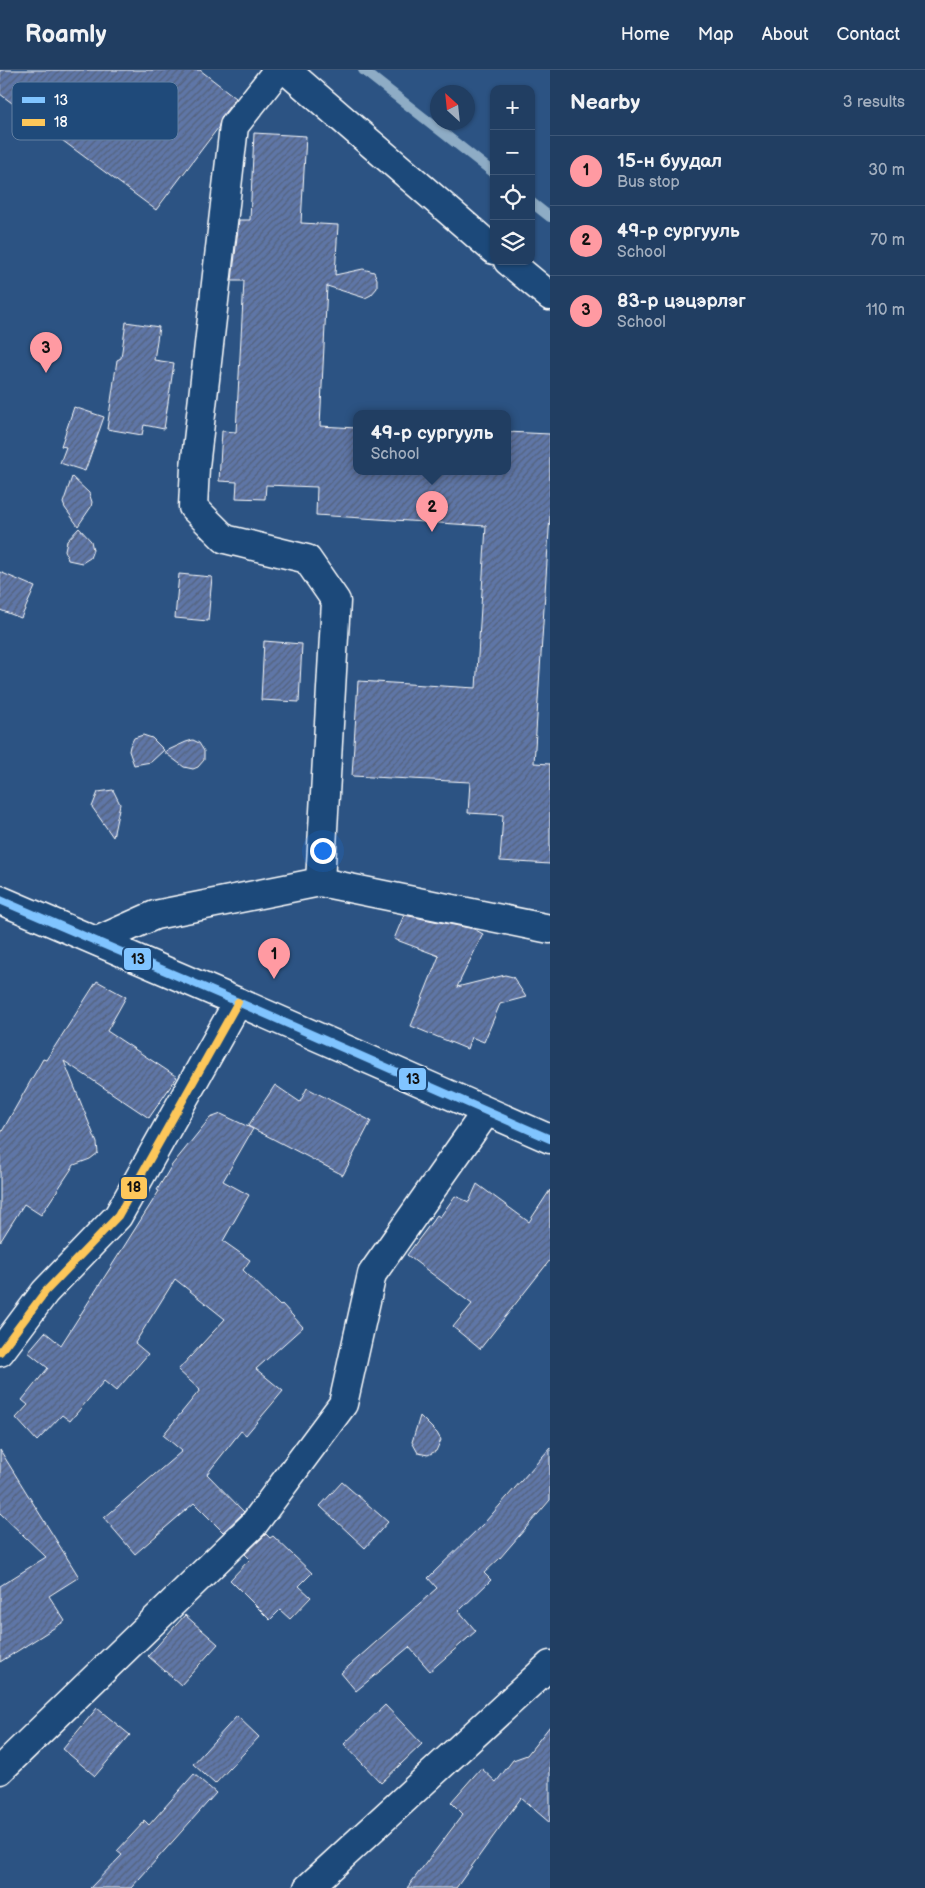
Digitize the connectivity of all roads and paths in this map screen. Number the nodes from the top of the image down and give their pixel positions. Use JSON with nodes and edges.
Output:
{"nodes":[{"id":1,"x":278,"y":70,"type":"edge"},
{"id":2,"x":286,"y":70,"type":"edge"},
{"id":3,"x":490,"y":247,"type":"edge"},
{"id":4,"x":513,"y":265,"type":"edge"},
{"id":5,"x":550,"y":296,"type":"edge"},
{"id":6,"x":320,"y":882,"type":"junction"},
{"id":7,"x":0,"y":900,"type":"edge"},
{"id":8,"x":550,"y":929,"type":"edge"},
{"id":9,"x":97,"y":941,"type":"junction"},
{"id":10,"x":238,"y":1002,"type":"junction"},
{"id":11,"x":486,"y":1112,"type":"junction"},
{"id":12,"x":550,"y":1139,"type":"edge"},
{"id":13,"x":0,"y":1352,"type":"edge"},
{"id":14,"x":550,"y":1665,"type":"edge"},
{"id":15,"x":0,"y":1770,"type":"edge"},
{"id":16,"x":308,"y":1888,"type":"edge"}],
"edges":[{"from":1,"to":6,"type":"street"},
{"from":2,"to":3,"type":"street"},
{"from":4,"to":5,"type":"street"},
{"from":6,"to":8,"type":"street"},
{"from":6,"to":9,"type":"street"},
{"from":7,"to":9,"type":"street"},
{"from":9,"to":10,"type":"street"},
{"from":10,"to":11,"type":"street"},
{"from":10,"to":13,"type":"street"},
{"from":11,"to":12,"type":"street"},
{"from":11,"to":15,"type":"street"},
{"from":14,"to":16,"type":"street"}]}
